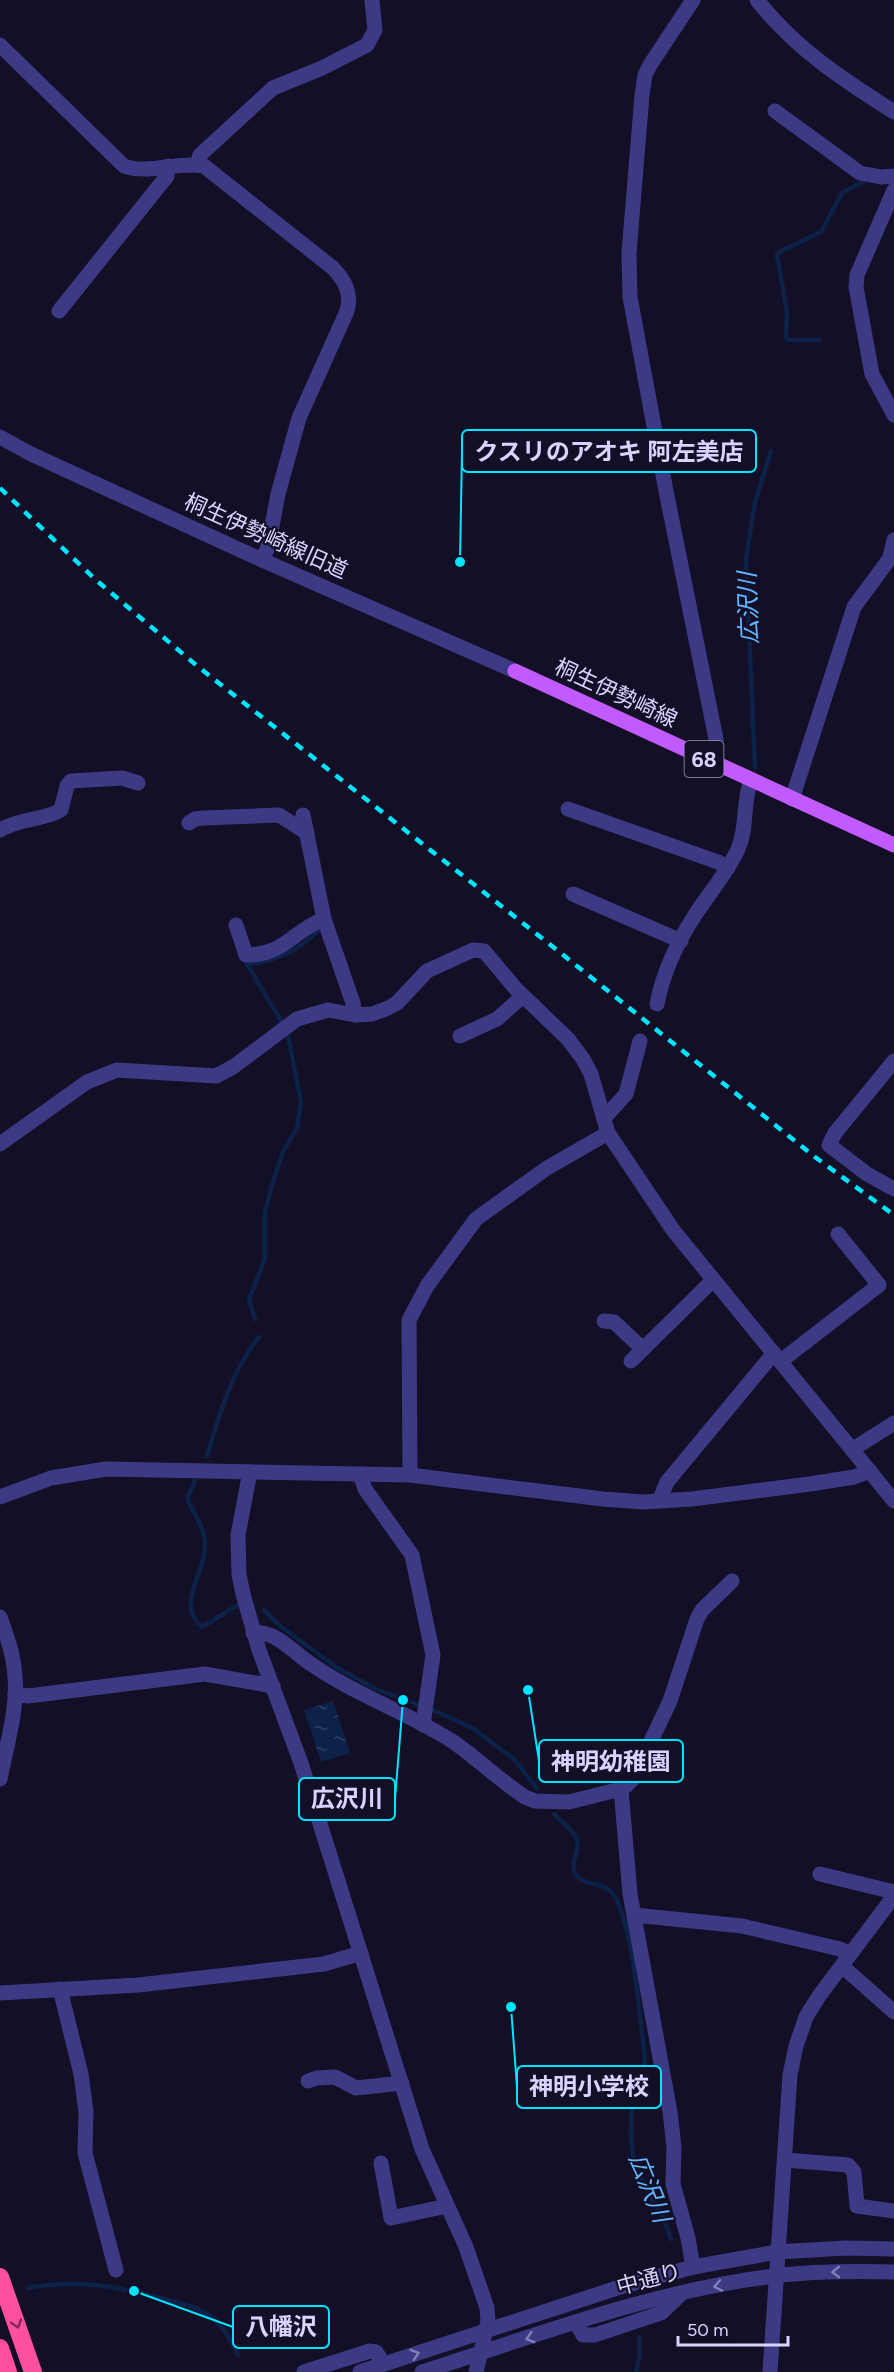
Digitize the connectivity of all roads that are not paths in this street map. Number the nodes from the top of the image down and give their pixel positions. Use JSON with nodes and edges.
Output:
{"nodes":[{"id":1,"x":372,"y":0,"type":"edge"},
{"id":2,"x":693,"y":0,"type":"edge"},
{"id":3,"x":757,"y":0,"type":"edge"},
{"id":4,"x":0,"y":45,"type":"edge"},
{"id":5,"x":775,"y":111,"type":"dead end"},
{"id":6,"x":894,"y":112,"type":"edge"},
{"id":7,"x":197,"y":165,"type":"junction"},
{"id":8,"x":168,"y":166,"type":"junction"},
{"id":9,"x":894,"y":176,"type":"edge"},
{"id":10,"x":894,"y":190,"type":"edge"},
{"id":11,"x":59,"y":310,"type":"dead end"},
{"id":12,"x":894,"y":415,"type":"edge"},
{"id":13,"x":0,"y":437,"type":"edge"},
{"id":14,"x":894,"y":540,"type":"edge"},
{"id":15,"x":262,"y":560,"type":"junction"},
{"id":16,"x":515,"y":671,"type":"joint"},
{"id":17,"x":716,"y":764,"type":"junction"},
{"id":18,"x":751,"y":781,"type":"junction"},
{"id":19,"x":138,"y":783,"type":"dead end"},
{"id":20,"x":792,"y":799,"type":"junction"},
{"id":21,"x":568,"y":809,"type":"dead end"},
{"id":22,"x":303,"y":815,"type":"dead end"},
{"id":23,"x":189,"y":823,"type":"dead end"},
{"id":24,"x":0,"y":830,"type":"edge"},
{"id":25,"x":307,"y":833,"type":"junction"},
{"id":26,"x":894,"y":846,"type":"edge"},
{"id":27,"x":728,"y":868,"type":"junction"},
{"id":28,"x":573,"y":894,"type":"dead end"},
{"id":29,"x":324,"y":919,"type":"junction"},
{"id":30,"x":236,"y":925,"type":"dead end"},
{"id":31,"x":681,"y":941,"type":"junction"},
{"id":32,"x":523,"y":996,"type":"junction"},
{"id":33,"x":657,"y":1004,"type":"dead end"},
{"id":34,"x":354,"y":1015,"type":"junction"},
{"id":35,"x":460,"y":1036,"type":"dead end"},
{"id":36,"x":640,"y":1041,"type":"dead end"},
{"id":37,"x":894,"y":1061,"type":"edge"},
{"id":38,"x":605,"y":1117,"type":"junction"},
{"id":39,"x":608,"y":1133,"type":"junction"},
{"id":40,"x":0,"y":1144,"type":"edge"},
{"id":41,"x":894,"y":1189,"type":"edge"},
{"id":42,"x":838,"y":1234,"type":"dead end"},
{"id":43,"x":713,"y":1280,"type":"junction"},
{"id":44,"x":604,"y":1321,"type":"dead end"},
{"id":45,"x":643,"y":1349,"type":"junction"},
{"id":46,"x":777,"y":1357,"type":"junction"},
{"id":47,"x":631,"y":1361,"type":"dead end"},
{"id":48,"x":894,"y":1423,"type":"edge"},
{"id":49,"x":853,"y":1449,"type":"junction"},
{"id":50,"x":870,"y":1471,"type":"junction"},
{"id":51,"x":250,"y":1472,"type":"junction"},
{"id":52,"x":360,"y":1474,"type":"junction"},
{"id":53,"x":410,"y":1475,"type":"junction"},
{"id":54,"x":0,"y":1497,"type":"edge"},
{"id":55,"x":659,"y":1501,"type":"junction"},
{"id":56,"x":894,"y":1501,"type":"edge"},
{"id":57,"x":732,"y":1581,"type":"dead end"},
{"id":58,"x":0,"y":1617,"type":"edge"},
{"id":59,"x":253,"y":1633,"type":"junction"},
{"id":60,"x":273,"y":1686,"type":"junction"},
{"id":61,"x":15,"y":1694,"type":"junction"},
{"id":62,"x":424,"y":1720,"type":"junction"},
{"id":63,"x":0,"y":1779,"type":"edge"},
{"id":64,"x":621,"y":1789,"type":"junction"},
{"id":65,"x":820,"y":1874,"type":"dead end"},
{"id":66,"x":894,"y":1894,"type":"edge"},
{"id":67,"x":634,"y":1915,"type":"junction"},
{"id":68,"x":361,"y":1953,"type":"junction"},
{"id":69,"x":846,"y":1960,"type":"junction"},
{"id":70,"x":60,"y":1989,"type":"junction"},
{"id":71,"x":0,"y":1993,"type":"edge"},
{"id":72,"x":894,"y":2012,"type":"edge"},
{"id":73,"x":308,"y":2081,"type":"dead end"},
{"id":74,"x":402,"y":2083,"type":"junction"},
{"id":75,"x":785,"y":2160,"type":"junction"},
{"id":76,"x":381,"y":2163,"type":"dead end"},
{"id":77,"x":447,"y":2206,"type":"junction"},
{"id":78,"x":894,"y":2211,"type":"edge"},
{"id":79,"x":894,"y":2249,"type":"edge"},
{"id":80,"x":777,"y":2252,"type":"junction"},
{"id":81,"x":693,"y":2267,"type":"junction"},
{"id":82,"x":116,"y":2270,"type":"dead end"},
{"id":83,"x":894,"y":2272,"type":"edge"},
{"id":84,"x":775,"y":2276,"type":"junction"},
{"id":85,"x":0,"y":2277,"type":"edge"},
{"id":86,"x":486,"y":2330,"type":"junction"},
{"id":87,"x":0,"y":2348,"type":"edge"},
{"id":88,"x":480,"y":2353,"type":"junction"},
{"id":89,"x":384,"y":2364,"type":"junction"},
{"id":90,"x":8,"y":2372,"type":"edge"},
{"id":91,"x":33,"y":2372,"type":"edge"},
{"id":92,"x":304,"y":2372,"type":"edge"},
{"id":93,"x":360,"y":2372,"type":"edge"},
{"id":94,"x":423,"y":2372,"type":"edge"},
{"id":95,"x":476,"y":2372,"type":"edge"},
{"id":96,"x":770,"y":2372,"type":"edge"}],
"edges":[{"from":1,"to":7,"type":"street"},
{"from":2,"to":17,"type":"street"},
{"from":3,"to":6,"type":"street"},
{"from":4,"to":8,"type":"street"},
{"from":5,"to":9,"type":"street"},
{"from":7,"to":8,"type":"street"},
{"from":7,"to":15,"type":"street"},
{"from":8,"to":11,"type":"street"},
{"from":10,"to":12,"type":"street"},
{"from":13,"to":15,"type":"street","name":"桐生伊勢崎線旧道"},
{"from":14,"to":20,"type":"street"},
{"from":15,"to":16,"type":"street","name":"桐生伊勢崎線旧道"},
{"from":16,"to":17,"type":"main road","name":"桐生伊勢崎線","number":"68"},
{"from":17,"to":18,"type":"main road","name":"桐生伊勢崎線","number":"68"},
{"from":18,"to":20,"type":"main road","name":"桐生伊勢崎線","number":"68"},
{"from":18,"to":27,"type":"street"},
{"from":19,"to":24,"type":"street"},
{"from":20,"to":26,"type":"main road","name":"桐生伊勢崎線","number":"68"},
{"from":21,"to":27,"type":"street"},
{"from":22,"to":25,"type":"street"},
{"from":23,"to":25,"type":"street"},
{"from":25,"to":29,"type":"street"},
{"from":27,"to":31,"type":"street"},
{"from":28,"to":31,"type":"street"},
{"from":29,"to":30,"type":"street"},
{"from":29,"to":34,"type":"street"},
{"from":31,"to":33,"type":"street"},
{"from":32,"to":34,"type":"street"},
{"from":32,"to":35,"type":"street"},
{"from":32,"to":38,"type":"street"},
{"from":34,"to":40,"type":"street"},
{"from":36,"to":38,"type":"street"},
{"from":37,"to":41,"type":"street"},
{"from":38,"to":39,"type":"street"},
{"from":39,"to":43,"type":"street"},
{"from":39,"to":53,"type":"street"},
{"from":42,"to":46,"type":"street"},
{"from":43,"to":45,"type":"street"},
{"from":43,"to":46,"type":"street"},
{"from":44,"to":45,"type":"street"},
{"from":45,"to":47,"type":"street"},
{"from":46,"to":49,"type":"street"},
{"from":46,"to":55,"type":"street"},
{"from":48,"to":49,"type":"street"},
{"from":49,"to":50,"type":"street"},
{"from":50,"to":55,"type":"street"},
{"from":50,"to":56,"type":"street"},
{"from":51,"to":52,"type":"street"},
{"from":51,"to":54,"type":"street"},
{"from":51,"to":59,"type":"street"},
{"from":52,"to":53,"type":"street"},
{"from":52,"to":62,"type":"street"},
{"from":53,"to":55,"type":"street"},
{"from":57,"to":64,"type":"street"},
{"from":58,"to":61,"type":"street"},
{"from":59,"to":60,"type":"street"},
{"from":59,"to":62,"type":"street"},
{"from":60,"to":61,"type":"street"},
{"from":60,"to":68,"type":"street"},
{"from":61,"to":63,"type":"street"},
{"from":62,"to":64,"type":"street"},
{"from":64,"to":67,"type":"street"},
{"from":65,"to":66,"type":"street"},
{"from":66,"to":69,"type":"street"},
{"from":67,"to":69,"type":"street"},
{"from":67,"to":81,"type":"street"},
{"from":68,"to":70,"type":"street"},
{"from":68,"to":74,"type":"street"},
{"from":69,"to":72,"type":"street"},
{"from":69,"to":75,"type":"street"},
{"from":70,"to":71,"type":"street"},
{"from":70,"to":82,"type":"street"},
{"from":73,"to":74,"type":"street"},
{"from":74,"to":77,"type":"street"},
{"from":75,"to":78,"type":"street"},
{"from":75,"to":80,"type":"street"},
{"from":76,"to":77,"type":"street"},
{"from":77,"to":86,"type":"street"},
{"from":79,"to":80,"type":"street"},
{"from":80,"to":81,"type":"street"},
{"from":80,"to":84,"type":"street"},
{"from":81,"to":86,"type":"street"},
{"from":83,"to":84,"type":"street","name":"中通り","one_way":true},
{"from":84,"to":88,"type":"street","name":"中通り","one_way":true},
{"from":84,"to":96,"type":"street"},
{"from":85,"to":91,"type":"highway","one_way":true},
{"from":86,"to":88,"type":"street"},
{"from":89,"to":86,"type":"street","one_way":true},
{"from":87,"to":90,"type":"highway"},
{"from":88,"to":94,"type":"street","name":"中通り"},
{"from":88,"to":95,"type":"street"},
{"from":89,"to":92,"type":"street"},
{"from":89,"to":93,"type":"street"}]}
